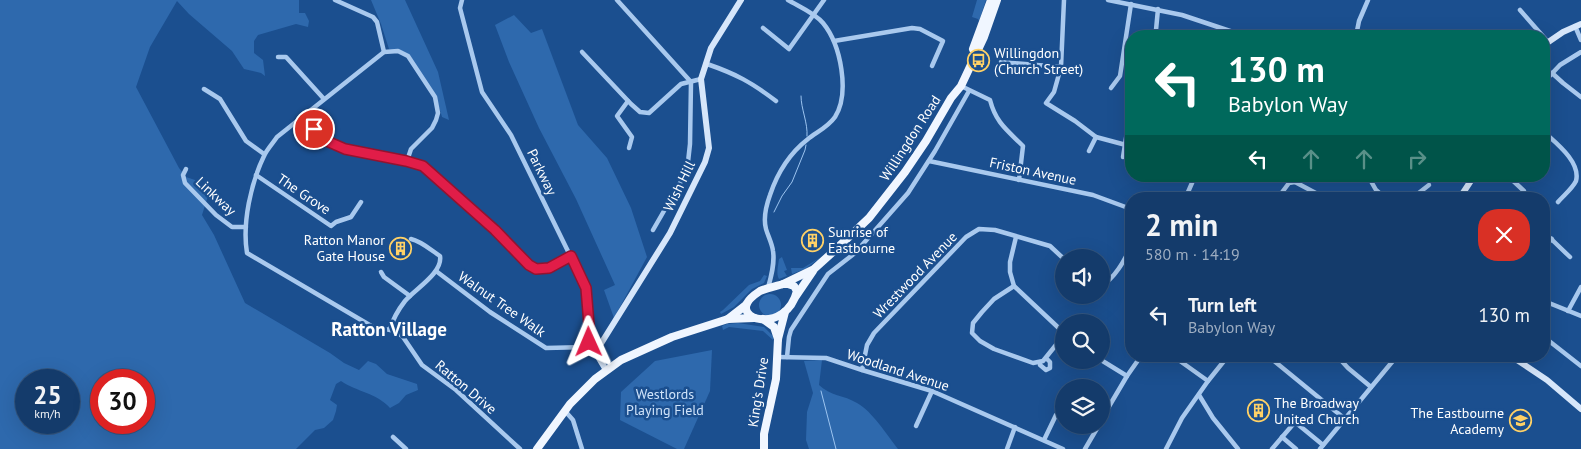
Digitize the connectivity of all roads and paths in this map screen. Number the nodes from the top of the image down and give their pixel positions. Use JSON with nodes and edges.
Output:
{"nodes":[{"id":1,"x":335,"y":0,"type":"edge"},
{"id":2,"x":462,"y":0,"type":"edge"},
{"id":3,"x":617,"y":0,"type":"edge"},
{"id":4,"x":741,"y":0,"type":"edge"},
{"id":5,"x":788,"y":0,"type":"edge"},
{"id":6,"x":824,"y":0,"type":"edge"},
{"id":7,"x":990,"y":0,"type":"edge"},
{"id":8,"x":997,"y":0,"type":"edge"},
{"id":9,"x":1064,"y":0,"type":"edge"},
{"id":10,"x":1108,"y":0,"type":"edge"},
{"id":11,"x":1368,"y":0,"type":"edge"},
{"id":12,"x":1131,"y":4,"type":"junction"},
{"id":13,"x":1158,"y":10,"type":"junction"},
{"id":14,"x":1520,"y":10,"type":"dead end"},
{"id":15,"x":813,"y":14,"type":"junction"},
{"id":16,"x":1578,"y":25,"type":"edge"},
{"id":17,"x":763,"y":28,"type":"dead end"},
{"id":18,"x":1127,"y":30,"type":"edge"},
{"id":19,"x":1156,"y":30,"type":"edge"},
{"id":20,"x":1227,"y":30,"type":"edge"},
{"id":21,"x":1357,"y":30,"type":"edge"},
{"id":22,"x":1536,"y":30,"type":"edge"},
{"id":23,"x":947,"y":34,"type":"dead end"},
{"id":24,"x":1581,"y":40,"type":"edge"},
{"id":25,"x":834,"y":41,"type":"junction"},
{"id":26,"x":943,"y":41,"type":"junction"},
{"id":27,"x":1550,"y":41,"type":"edge"},
{"id":28,"x":1125,"y":43,"type":"edge"},
{"id":29,"x":384,"y":52,"type":"junction"},
{"id":30,"x":582,"y":52,"type":"dead end"},
{"id":31,"x":1581,"y":52,"type":"edge"},
{"id":32,"x":278,"y":57,"type":"dead end"},
{"id":33,"x":1001,"y":62,"type":"dead end"},
{"id":34,"x":707,"y":64,"type":"junction"},
{"id":35,"x":932,"y":66,"type":"dead end"},
{"id":36,"x":1060,"y":66,"type":"junction"},
{"id":37,"x":1552,"y":73,"type":"junction"},
{"id":38,"x":1550,"y":75,"type":"edge"},
{"id":39,"x":700,"y":79,"type":"junction"},
{"id":40,"x":691,"y":82,"type":"junction"},
{"id":41,"x":961,"y":86,"type":"junction"},
{"id":42,"x":204,"y":88,"type":"dead end"},
{"id":43,"x":1111,"y":88,"type":"dead end"},
{"id":44,"x":969,"y":91,"type":"junction"},
{"id":45,"x":951,"y":98,"type":"junction"},
{"id":46,"x":1581,"y":98,"type":"edge"},
{"id":47,"x":324,"y":99,"type":"junction"},
{"id":48,"x":628,"y":101,"type":"junction"},
{"id":49,"x":776,"y":101,"type":"dead end"},
{"id":50,"x":303,"y":117,"type":"junction"},
{"id":51,"x":1096,"y":137,"type":"junction"},
{"id":52,"x":1550,"y":137,"type":"edge"},
{"id":53,"x":1125,"y":145,"type":"edge"},
{"id":54,"x":629,"y":148,"type":"dead end"},
{"id":55,"x":1125,"y":148,"type":"edge"},
{"id":56,"x":1089,"y":151,"type":"dead end"},
{"id":57,"x":264,"y":154,"type":"junction"},
{"id":58,"x":1122,"y":157,"type":"dead end"},
{"id":59,"x":406,"y":161,"type":"junction"},
{"id":60,"x":929,"y":161,"type":"junction"},
{"id":61,"x":186,"y":169,"type":"dead end"},
{"id":62,"x":256,"y":175,"type":"junction"},
{"id":63,"x":1019,"y":180,"type":"junction"},
{"id":64,"x":1296,"y":182,"type":"joint"},
{"id":65,"x":1370,"y":182,"type":"edge"},
{"id":66,"x":1514,"y":182,"type":"edge"},
{"id":67,"x":1429,"y":185,"type":"dead end"},
{"id":68,"x":1284,"y":192,"type":"edge"},
{"id":69,"x":1314,"y":192,"type":"edge"},
{"id":70,"x":1379,"y":192,"type":"edge"},
{"id":71,"x":1417,"y":192,"type":"edge"},
{"id":72,"x":1524,"y":192,"type":"edge"},
{"id":73,"x":361,"y":202,"type":"dead end"},
{"id":74,"x":1558,"y":202,"type":"dead end"},
{"id":75,"x":1125,"y":207,"type":"edge"},
{"id":76,"x":246,"y":227,"type":"junction"},
{"id":77,"x":654,"y":230,"type":"dead end"},
{"id":78,"x":1016,"y":237,"type":"junction"},
{"id":79,"x":410,"y":239,"type":"dead end"},
{"id":80,"x":1552,"y":239,"type":"edge"},
{"id":81,"x":1055,"y":251,"type":"edge"},
{"id":82,"x":571,"y":256,"type":"junction"},
{"id":83,"x":1125,"y":257,"type":"edge"},
{"id":84,"x":1570,"y":257,"type":"dead end"},
{"id":85,"x":817,"y":266,"type":"junction"},
{"id":86,"x":436,"y":271,"type":"junction"},
{"id":87,"x":381,"y":272,"type":"dead end"},
{"id":88,"x":771,"y":274,"type":"junction"},
{"id":89,"x":828,"y":274,"type":"junction"},
{"id":90,"x":1110,"y":280,"type":"edge"},
{"id":91,"x":781,"y":285,"type":"junction"},
{"id":92,"x":1014,"y":286,"type":"junction"},
{"id":93,"x":1581,"y":287,"type":"edge"},
{"id":94,"x":768,"y":288,"type":"junction"},
{"id":95,"x":410,"y":296,"type":"junction"},
{"id":96,"x":795,"y":297,"type":"junction"},
{"id":97,"x":1550,"y":304,"type":"edge"},
{"id":98,"x":746,"y":305,"type":"junction"},
{"id":99,"x":1568,"y":311,"type":"junction"},
{"id":100,"x":785,"y":312,"type":"junction"},
{"id":101,"x":1581,"y":316,"type":"edge"},
{"id":102,"x":728,"y":318,"type":"junction"},
{"id":103,"x":754,"y":318,"type":"junction"},
{"id":104,"x":764,"y":319,"type":"junction"},
{"id":105,"x":1055,"y":326,"type":"edge"},
{"id":106,"x":390,"y":329,"type":"junction"},
{"id":107,"x":778,"y":338,"type":"junction"},
{"id":108,"x":1550,"y":342,"type":"edge"},
{"id":109,"x":1055,"y":346,"type":"edge"},
{"id":110,"x":587,"y":347,"type":"junction"},
{"id":111,"x":597,"y":350,"type":"junction"},
{"id":112,"x":777,"y":356,"type":"junction"},
{"id":113,"x":786,"y":357,"type":"junction"},
{"id":114,"x":1046,"y":358,"type":"junction"},
{"id":115,"x":1040,"y":362,"type":"junction"},
{"id":116,"x":1137,"y":362,"type":"edge"},
{"id":117,"x":1181,"y":362,"type":"edge"},
{"id":118,"x":1223,"y":362,"type":"edge"},
{"id":119,"x":1275,"y":362,"type":"edge"},
{"id":120,"x":1342,"y":362,"type":"edge"},
{"id":121,"x":1392,"y":362,"type":"edge"},
{"id":122,"x":1521,"y":362,"type":"edge"},
{"id":123,"x":1110,"y":366,"type":"edge"},
{"id":124,"x":1581,"y":366,"type":"edge"},
{"id":125,"x":606,"y":370,"type":"junction"},
{"id":126,"x":862,"y":370,"type":"junction"},
{"id":127,"x":1127,"y":376,"type":"junction"},
{"id":128,"x":1208,"y":381,"type":"junction"},
{"id":129,"x":1371,"y":387,"type":"junction"},
{"id":130,"x":932,"y":390,"type":"junction"},
{"id":131,"x":1199,"y":395,"type":"junction"},
{"id":132,"x":1110,"y":405,"type":"edge"},
{"id":133,"x":1581,"y":408,"type":"edge"},
{"id":134,"x":565,"y":411,"type":"junction"},
{"id":135,"x":1055,"y":417,"type":"edge"},
{"id":136,"x":1345,"y":419,"type":"junction"},
{"id":137,"x":916,"y":426,"type":"dead end"},
{"id":138,"x":1015,"y":427,"type":"junction"},
{"id":139,"x":1094,"y":434,"type":"edge"},
{"id":140,"x":393,"y":437,"type":"dead end"},
{"id":141,"x":1282,"y":437,"type":"junction"},
{"id":142,"x":1044,"y":440,"type":"junction"},
{"id":143,"x":1322,"y":447,"type":"edge"},
{"id":144,"x":406,"y":449,"type":"edge"},
{"id":145,"x":520,"y":449,"type":"edge"},
{"id":146,"x":537,"y":449,"type":"edge"},
{"id":147,"x":582,"y":449,"type":"edge"},
{"id":148,"x":764,"y":449,"type":"edge"},
{"id":149,"x":1007,"y":449,"type":"edge"},
{"id":150,"x":1063,"y":449,"type":"edge"},
{"id":151,"x":1086,"y":449,"type":"edge"},
{"id":152,"x":1166,"y":449,"type":"edge"},
{"id":153,"x":1238,"y":449,"type":"edge"},
{"id":154,"x":1272,"y":449,"type":"edge"},
{"id":155,"x":1296,"y":449,"type":"edge"}],
"edges":[{"from":1,"to":29,"type":"street"},
{"from":2,"to":82,"type":"street","name":"Parkway"},
{"from":3,"to":40,"type":"street"},
{"from":4,"to":34,"type":"street"},
{"from":5,"to":15,"type":"street"},
{"from":6,"to":15,"type":"street"},
{"from":7,"to":45,"type":"main road"},
{"from":8,"to":41,"type":"main road","name":"Willingdon Road"},
{"from":9,"to":36,"type":"street"},
{"from":10,"to":12,"type":"street"},
{"from":11,"to":21,"type":"street"},
{"from":12,"to":13,"type":"street"},
{"from":12,"to":18,"type":"street"},
{"from":13,"to":19,"type":"street"},
{"from":13,"to":20,"type":"street"},
{"from":14,"to":22,"type":"street"},
{"from":15,"to":17,"type":"street"},
{"from":15,"to":25,"type":"street"},
{"from":16,"to":24,"type":"street"},
{"from":16,"to":27,"type":"street"},
{"from":23,"to":26,"type":"street"},
{"from":25,"to":26,"type":"street"},
{"from":25,"to":88,"type":"street"},
{"from":26,"to":35,"type":"street"},
{"from":28,"to":43,"type":"street"},
{"from":29,"to":47,"type":"street"},
{"from":29,"to":59,"type":"street"},
{"from":30,"to":48,"type":"street"},
{"from":31,"to":37,"type":"street"},
{"from":32,"to":47,"type":"street"},
{"from":33,"to":36,"type":"street"},
{"from":34,"to":39,"type":"street"},
{"from":34,"to":49,"type":"street"},
{"from":36,"to":51,"type":"street"},
{"from":37,"to":38,"type":"street"},
{"from":37,"to":46,"type":"street"},
{"from":39,"to":40,"type":"street"},
{"from":39,"to":111,"type":"street","name":"Wish Hill"},
{"from":40,"to":48,"type":"street"},
{"from":40,"to":77,"type":"street"},
{"from":41,"to":44,"type":"street"},
{"from":41,"to":45,"type":"main road","name":"Willingdon Road"},
{"from":42,"to":57,"type":"street"},
{"from":44,"to":60,"type":"street"},
{"from":44,"to":63,"type":"street"},
{"from":45,"to":85,"type":"main road","name":"Willingdon Road"},
{"from":47,"to":50,"type":"street"},
{"from":48,"to":54,"type":"street"},
{"from":50,"to":57,"type":"street"},
{"from":50,"to":59,"type":"street"},
{"from":51,"to":53,"type":"street"},
{"from":51,"to":56,"type":"street"},
{"from":52,"to":74,"type":"street"},
{"from":55,"to":58,"type":"street"},
{"from":57,"to":62,"type":"street"},
{"from":59,"to":82,"type":"street"},
{"from":60,"to":63,"type":"street","name":"Friston Avenue"},
{"from":60,"to":89,"type":"street"},
{"from":61,"to":76,"type":"street","name":"Linkway"},
{"from":62,"to":73,"type":"street","name":"The Grove"},
{"from":62,"to":76,"type":"street"},
{"from":63,"to":75,"type":"street","name":"Friston Avenue"},
{"from":64,"to":68,"type":"street"},
{"from":64,"to":69,"type":"street"},
{"from":65,"to":70,"type":"street"},
{"from":66,"to":72,"type":"street"},
{"from":67,"to":71,"type":"street"},
{"from":76,"to":106,"type":"street","name":"Ratton Drive"},
{"from":78,"to":81,"type":"street","name":"Wrestwood Avenue"},
{"from":78,"to":92,"type":"street"},
{"from":78,"to":126,"type":"street","name":"Wrestwood Avenue"},
{"from":79,"to":86,"type":"street"},
{"from":80,"to":84,"type":"street"},
{"from":82,"to":110,"type":"street","name":"Parkway"},
{"from":83,"to":90,"type":"street"},
{"from":85,"to":89,"type":"street"},
{"from":85,"to":91,"type":"main road","name":"Willingdon Road"},
{"from":85,"to":96,"type":"main road","name":"Willingdon Road"},
{"from":86,"to":95,"type":"street"},
{"from":86,"to":110,"type":"street","name":"Walnut Tree Walk"},
{"from":87,"to":95,"type":"street"},
{"from":88,"to":91,"type":"street"},
{"from":88,"to":94,"type":"street"},
{"from":89,"to":113,"type":"street"},
{"from":91,"to":94,"type":"main road","name":"Willingdon Road"},
{"from":91,"to":96,"type":"main road"},
{"from":92,"to":105,"type":"street"},
{"from":92,"to":115,"type":"street"},
{"from":93,"to":99,"type":"street"},
{"from":94,"to":98,"type":"main road","name":"Willingdon Road"},
{"from":95,"to":106,"type":"street"},
{"from":96,"to":100,"type":"main road","name":"Willingdon Road"},
{"from":97,"to":99,"type":"street"},
{"from":98,"to":102,"type":"main road"},
{"from":98,"to":103,"type":"main road"},
{"from":99,"to":101,"type":"street"},
{"from":100,"to":104,"type":"main road"},
{"from":100,"to":107,"type":"main road","name":"King's Drive"},
{"from":102,"to":103,"type":"main road"},
{"from":102,"to":125,"type":"main road"},
{"from":103,"to":104,"type":"main road"},
{"from":104,"to":107,"type":"main road"},
{"from":106,"to":145,"type":"street","name":"Ratton Drive"},
{"from":107,"to":112,"type":"main road","name":"King's Drive"},
{"from":108,"to":124,"type":"street"},
{"from":109,"to":114,"type":"street"},
{"from":110,"to":111,"type":"street"},
{"from":111,"to":125,"type":"street"},
{"from":112,"to":113,"type":"street","name":"Woodland Avenue"},
{"from":112,"to":148,"type":"main road","name":"King's Drive"},
{"from":113,"to":126,"type":"street","name":"Woodland Avenue"},
{"from":114,"to":115,"type":"street"},
{"from":114,"to":115,"type":"street"},
{"from":116,"to":127,"type":"street"},
{"from":117,"to":128,"type":"street"},
{"from":118,"to":128,"type":"street"},
{"from":119,"to":136,"type":"street"},
{"from":120,"to":129,"type":"street"},
{"from":121,"to":129,"type":"street"},
{"from":122,"to":133,"type":"street"},
{"from":123,"to":127,"type":"street"},
{"from":125,"to":134,"type":"main road"},
{"from":126,"to":130,"type":"street","name":"Woodland Avenue"},
{"from":127,"to":132,"type":"street"},
{"from":128,"to":131,"type":"street"},
{"from":129,"to":136,"type":"street"},
{"from":130,"to":137,"type":"street"},
{"from":130,"to":138,"type":"street","name":"Woodland Avenue"},
{"from":131,"to":152,"type":"street"},
{"from":131,"to":153,"type":"street"},
{"from":134,"to":146,"type":"main road"},
{"from":134,"to":147,"type":"street"},
{"from":135,"to":142,"type":"street"},
{"from":136,"to":143,"type":"street"},
{"from":138,"to":142,"type":"street","name":"Woodland Avenue"},
{"from":138,"to":149,"type":"street"},
{"from":139,"to":151,"type":"street"},
{"from":140,"to":144,"type":"street"},
{"from":141,"to":143,"type":"street"},
{"from":141,"to":154,"type":"street"},
{"from":141,"to":155,"type":"street"},
{"from":142,"to":150,"type":"street","name":"Woodland Avenue"}]}
